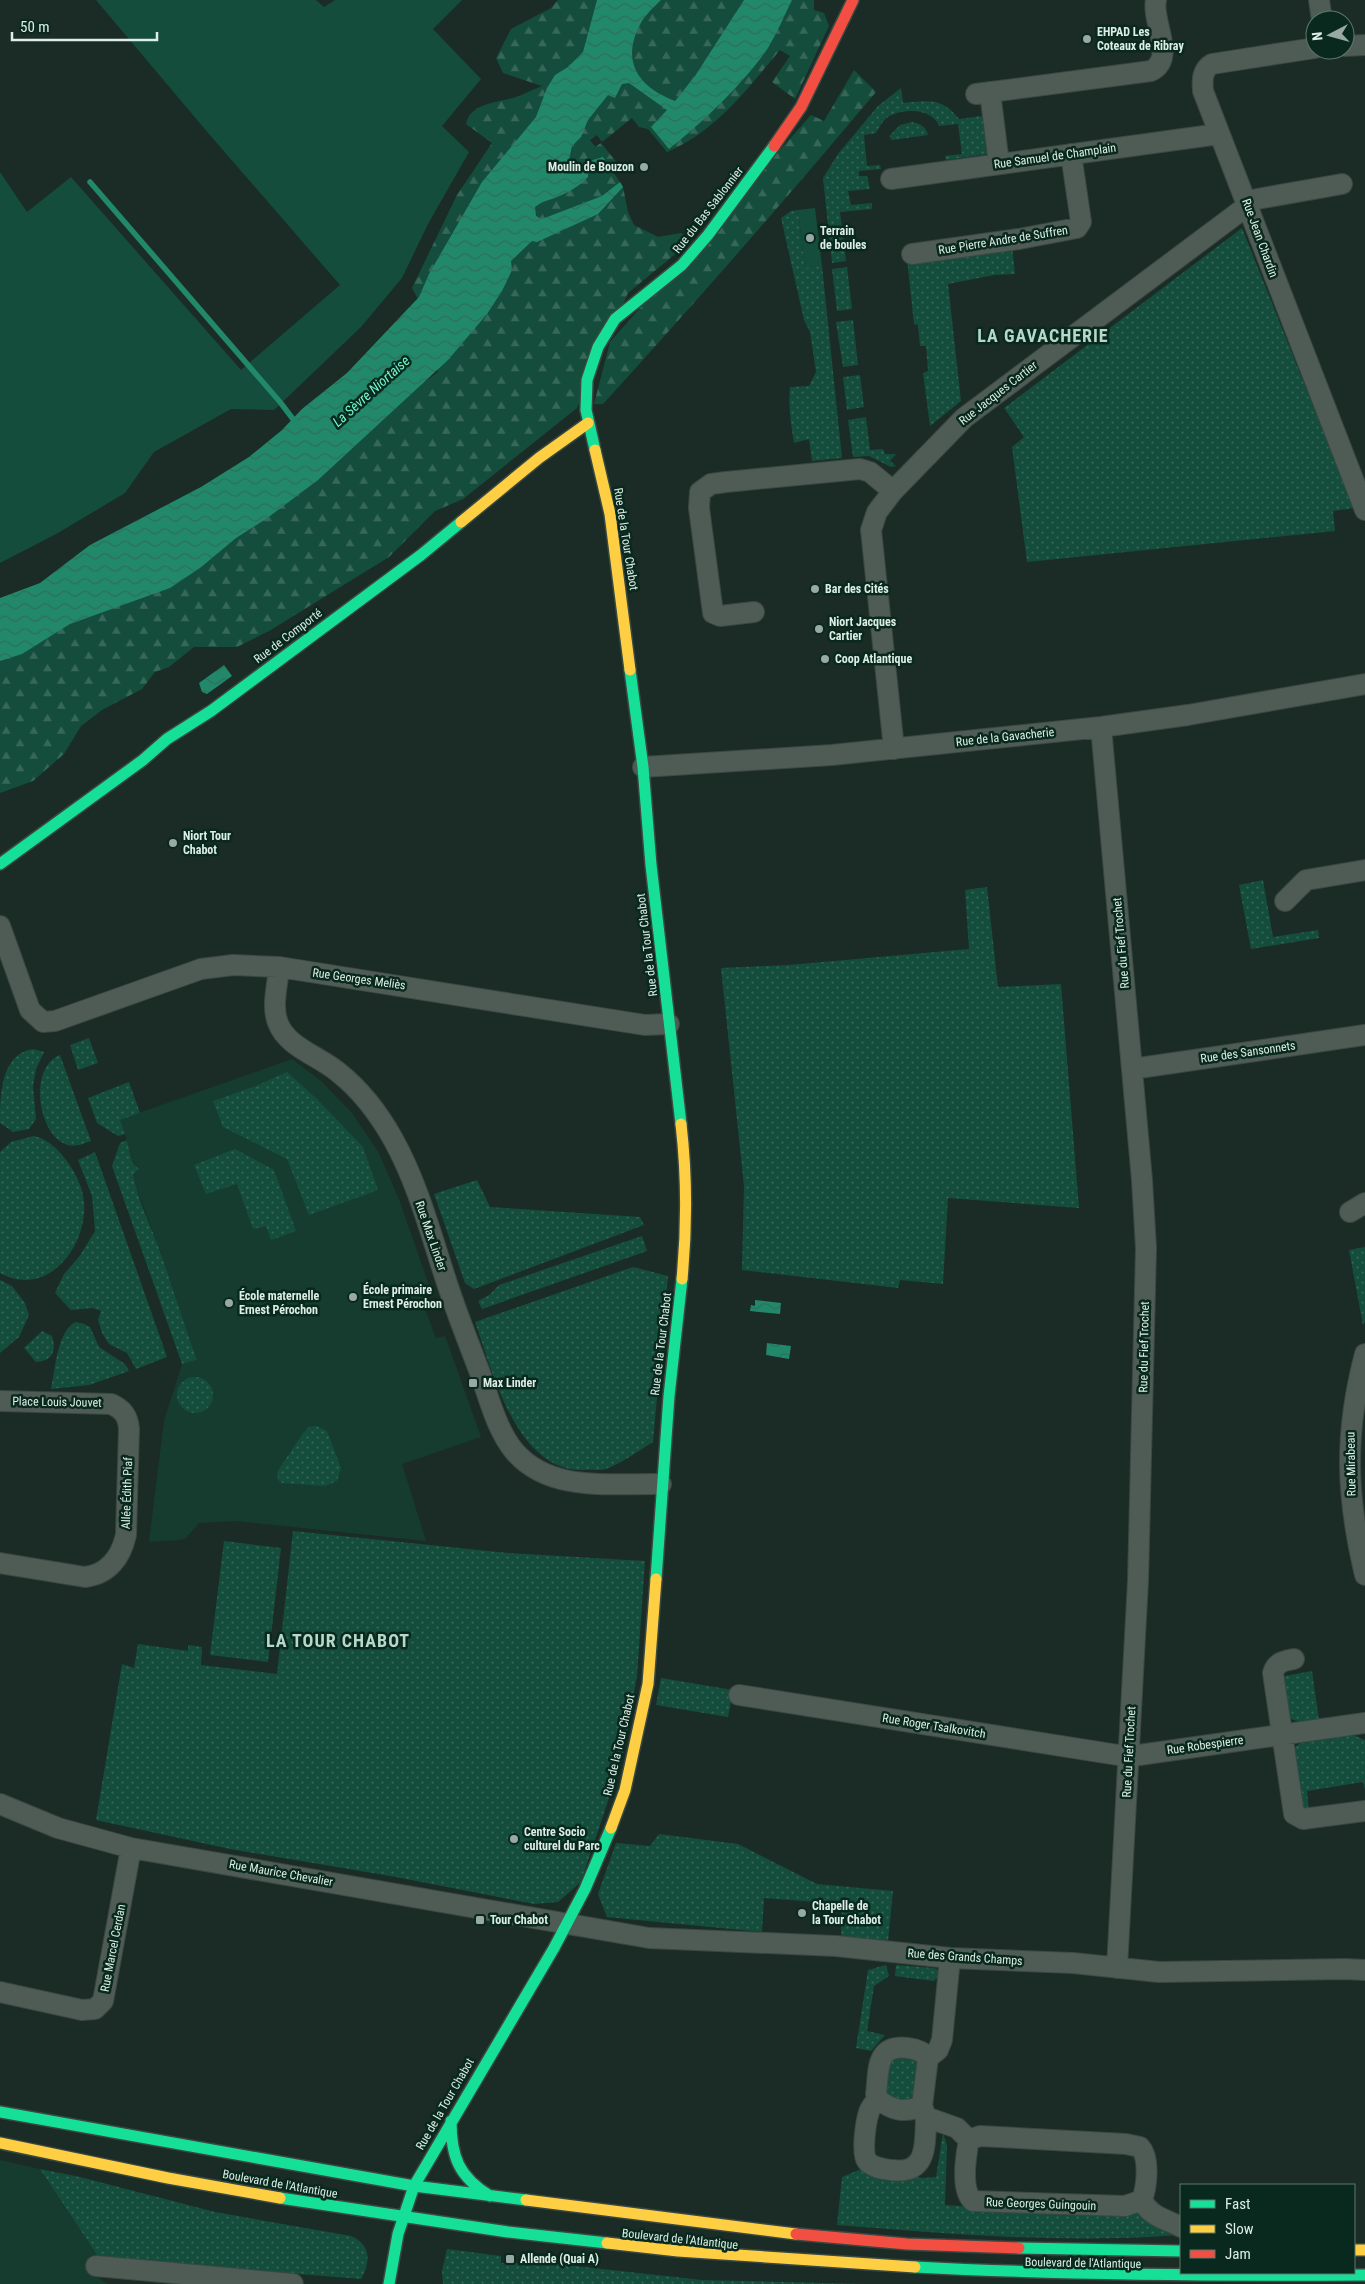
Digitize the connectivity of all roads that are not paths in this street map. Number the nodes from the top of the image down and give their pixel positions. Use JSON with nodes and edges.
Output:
{"nodes":[{"id":1,"x":853,"y":0,"type":"edge"},
{"id":2,"x":1156,"y":0,"type":"edge"},
{"id":3,"x":1305,"y":49,"type":"edge"},
{"id":4,"x":1219,"y":134,"type":"junction"},
{"id":5,"x":1071,"y":154,"type":"junction"},
{"id":6,"x":999,"y":164,"type":"junction"},
{"id":7,"x":891,"y":179,"type":"dead end"},
{"id":8,"x":1342,"y":184,"type":"dead end"},
{"id":9,"x":1248,"y":206,"type":"junction"},
{"id":10,"x":912,"y":254,"type":"dead end"},
{"id":11,"x":588,"y":422,"type":"junction"},
{"id":12,"x":893,"y":492,"type":"junction"},
{"id":13,"x":1365,"y":510,"type":"edge"},
{"id":14,"x":754,"y":612,"type":"dead end"},
{"id":15,"x":1365,"y":684,"type":"edge"},
{"id":16,"x":1101,"y":727,"type":"junction"},
{"id":17,"x":894,"y":749,"type":"junction"},
{"id":18,"x":643,"y":767,"type":"junction"},
{"id":19,"x":0,"y":864,"type":"edge"},
{"id":20,"x":1365,"y":870,"type":"edge"},
{"id":21,"x":1285,"y":901,"type":"dead end"},
{"id":22,"x":0,"y":926,"type":"edge"},
{"id":23,"x":280,"y":967,"type":"junction"},
{"id":24,"x":669,"y":1024,"type":"junction"},
{"id":25,"x":1365,"y":1036,"type":"edge"},
{"id":26,"x":1132,"y":1069,"type":"junction"},
{"id":27,"x":1365,"y":1354,"type":"edge"},
{"id":28,"x":0,"y":1401,"type":"edge"},
{"id":29,"x":130,"y":1429,"type":"joint"},
{"id":30,"x":661,"y":1484,"type":"junction"},
{"id":31,"x":0,"y":1563,"type":"edge"},
{"id":32,"x":1365,"y":1575,"type":"edge"},
{"id":33,"x":1294,"y":1659,"type":"dead end"},
{"id":34,"x":739,"y":1695,"type":"dead end"},
{"id":35,"x":1365,"y":1722,"type":"edge"},
{"id":36,"x":1282,"y":1734,"type":"junction"},
{"id":37,"x":1129,"y":1754,"type":"junction"},
{"id":38,"x":0,"y":1804,"type":"edge"},
{"id":39,"x":1365,"y":1811,"type":"edge"},
{"id":40,"x":131,"y":1848,"type":"junction"},
{"id":41,"x":567,"y":1922,"type":"junction"},
{"id":42,"x":950,"y":1958,"type":"junction"},
{"id":43,"x":1117,"y":1968,"type":"junction"},
{"id":44,"x":1365,"y":1970,"type":"edge"},
{"id":45,"x":0,"y":1992,"type":"edge"},
{"id":46,"x":928,"y":2058,"type":"junction"},
{"id":47,"x":878,"y":2100,"type":"junction"},
{"id":48,"x":0,"y":2112,"type":"edge"},
{"id":49,"x":924,"y":2112,"type":"junction"},
{"id":50,"x":451,"y":2121,"type":"junction"},
{"id":51,"x":969,"y":2140,"type":"junction"},
{"id":52,"x":0,"y":2143,"type":"edge"},
{"id":53,"x":414,"y":2186,"type":"junction"},
{"id":54,"x":490,"y":2196,"type":"junction"},
{"id":55,"x":1142,"y":2200,"type":"junction"},
{"id":56,"x":402,"y":2218,"type":"junction"},
{"id":57,"x":1180,"y":2227,"type":"edge"},
{"id":58,"x":1180,"y":2251,"type":"edge"},
{"id":59,"x":96,"y":2266,"type":"dead end"},
{"id":60,"x":1365,"y":2275,"type":"edge"},
{"id":61,"x":292,"y":2284,"type":"edge"},
{"id":62,"x":389,"y":2284,"type":"edge"}],
"edges":[{"from":1,"to":11,"type":"street","name":"Rue du Bas Sablonnier"},
{"from":2,"to":6,"type":"street"},
{"from":3,"to":4,"type":"street","name":"Rue Jean Chardin"},
{"from":4,"to":5,"type":"street","name":"Rue Samuel de Champlain"},
{"from":4,"to":9,"type":"street","name":"Rue Jean Chardin"},
{"from":5,"to":6,"type":"street","name":"Rue Samuel de Champlain"},
{"from":5,"to":10,"type":"street","name":"Rue Pierre Andre de Suffren"},
{"from":6,"to":7,"type":"street","name":"Rue Samuel de Champlain"},
{"from":8,"to":9,"type":"street","name":"Rue Jacques Cartier"},
{"from":9,"to":12,"type":"street","name":"Rue Jacques Cartier"},
{"from":9,"to":13,"type":"street","name":"Rue Jean Chardin"},
{"from":11,"to":18,"type":"street","name":"Rue de la Tour Chabot"},
{"from":11,"to":19,"type":"street","name":"Rue de Comporté"},
{"from":12,"to":14,"type":"street"},
{"from":12,"to":17,"type":"street","name":"Rue Jacques Cartier"},
{"from":15,"to":16,"type":"street","name":"Rue de la Gavacherie"},
{"from":16,"to":17,"type":"street","name":"Rue de la Gavacherie"},
{"from":16,"to":26,"type":"street","name":"Rue du Fief Trochet"},
{"from":17,"to":18,"type":"street","name":"Rue de la Gavacherie"},
{"from":18,"to":24,"type":"street","name":"Rue de la Tour Chabot"},
{"from":20,"to":21,"type":"street"},
{"from":22,"to":23,"type":"street","name":"Rue Georges Meliès"},
{"from":23,"to":24,"type":"street","name":"Rue Georges Meliès"},
{"from":23,"to":30,"type":"street","name":"Rue Max Linder"},
{"from":24,"to":30,"type":"street","name":"Rue de la Tour Chabot"},
{"from":25,"to":26,"type":"street","name":"Rue des Sansonnets"},
{"from":26,"to":37,"type":"street","name":"Rue du Fief Trochet"},
{"from":27,"to":32,"type":"street","name":"Rue Mirabeau"},
{"from":28,"to":29,"type":"street","name":"Place Louis Jouvet"},
{"from":29,"to":31,"type":"street","name":"Allée Édith Piaf"},
{"from":30,"to":41,"type":"street","name":"Rue de la Tour Chabot"},
{"from":33,"to":36,"type":"street"},
{"from":34,"to":37,"type":"street","name":"Rue Roger Tsalkovitch"},
{"from":35,"to":36,"type":"street","name":"Rue Robespierre"},
{"from":36,"to":37,"type":"street","name":"Rue Robespierre"},
{"from":36,"to":39,"type":"street"},
{"from":37,"to":43,"type":"street","name":"Rue du Fief Trochet"},
{"from":38,"to":40,"type":"street","name":"Rue Maurice Chevalier"},
{"from":40,"to":41,"type":"street","name":"Rue Maurice Chevalier"},
{"from":40,"to":45,"type":"street","name":"Rue Marcel Cerdan"},
{"from":41,"to":42,"type":"street","name":"Rue des Grands Champs"},
{"from":41,"to":50,"type":"street","name":"Rue de la Tour Chabot"},
{"from":42,"to":43,"type":"street","name":"Rue des Grands Champs"},
{"from":42,"to":46,"type":"street"},
{"from":43,"to":44,"type":"street","name":"Rue des Grands Champs"},
{"from":46,"to":47,"type":"street"},
{"from":46,"to":49,"type":"street"},
{"from":47,"to":49,"type":"street"},
{"from":47,"to":49,"type":"street"},
{"from":48,"to":53,"type":"street","name":"Boulevard de l'Atlantique"},
{"from":49,"to":51,"type":"street"},
{"from":50,"to":53,"type":"street","name":"Rue de la Tour Chabot"},
{"from":50,"to":54,"type":"street"},
{"from":51,"to":55,"type":"street"},
{"from":51,"to":55,"type":"street","name":"Rue Georges Guingouin"},
{"from":52,"to":56,"type":"street","name":"Boulevard de l'Atlantique"},
{"from":53,"to":54,"type":"street","name":"Boulevard de l'Atlantique"},
{"from":53,"to":56,"type":"street","name":"Rue de la Tour Chabot"},
{"from":54,"to":58,"type":"street","name":"Boulevard de l'Atlantique"},
{"from":55,"to":57,"type":"street"},
{"from":56,"to":60,"type":"street","name":"Boulevard de l'Atlantique"},
{"from":56,"to":62,"type":"street","name":"Rue de la Tour Chabot"},
{"from":59,"to":61,"type":"street"}]}
